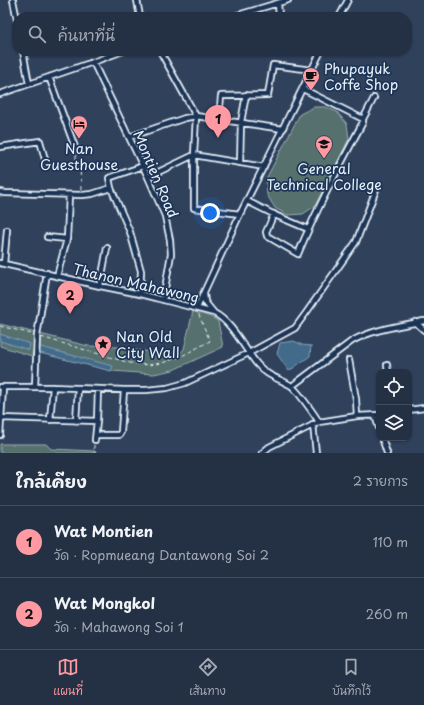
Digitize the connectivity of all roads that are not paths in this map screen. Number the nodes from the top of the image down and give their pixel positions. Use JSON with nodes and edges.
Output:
{"nodes":[{"id":1,"x":13,"y":0,"type":"edge"},
{"id":2,"x":137,"y":0,"type":"edge"},
{"id":3,"x":288,"y":0,"type":"edge"},
{"id":4,"x":348,"y":0,"type":"edge"},
{"id":5,"x":278,"y":3,"type":"junction"},
{"id":6,"x":15,"y":12,"type":"edge"},
{"id":7,"x":139,"y":12,"type":"edge"},
{"id":8,"x":248,"y":12,"type":"edge"},
{"id":9,"x":279,"y":12,"type":"edge"},
{"id":10,"x":342,"y":12,"type":"edge"},
{"id":11,"x":24,"y":56,"type":"edge"},
{"id":12,"x":109,"y":56,"type":"edge"},
{"id":13,"x":163,"y":56,"type":"edge"},
{"id":14,"x":319,"y":56,"type":"edge"},
{"id":15,"x":92,"y":62,"type":"junction"},
{"id":16,"x":312,"y":70,"type":"junction"},
{"id":17,"x":49,"y":77,"type":"junction"},
{"id":18,"x":29,"y":84,"type":"junction"},
{"id":19,"x":303,"y":89,"type":"junction"},
{"id":20,"x":0,"y":94,"type":"edge"},
{"id":21,"x":246,"y":95,"type":"junction"},
{"id":22,"x":374,"y":98,"type":"dead end"},
{"id":23,"x":196,"y":116,"type":"junction"},
{"id":24,"x":219,"y":119,"type":"junction"},
{"id":25,"x":363,"y":119,"type":"junction"},
{"id":26,"x":241,"y":122,"type":"junction"},
{"id":27,"x":283,"y":129,"type":"junction"},
{"id":28,"x":129,"y":137,"type":"junction"},
{"id":29,"x":0,"y":147,"type":"edge"},
{"id":30,"x":76,"y":150,"type":"road end"},
{"id":31,"x":194,"y":155,"type":"junction"},
{"id":32,"x":46,"y":163,"type":"road end"},
{"id":33,"x":240,"y":163,"type":"junction"},
{"id":34,"x":143,"y":166,"type":"junction"},
{"id":35,"x":264,"y":167,"type":"junction"},
{"id":36,"x":148,"y":177,"type":"junction"},
{"id":37,"x":377,"y":187,"type":"dead end"},
{"id":38,"x":111,"y":188,"type":"junction"},
{"id":39,"x":0,"y":192,"type":"edge"},
{"id":40,"x":69,"y":195,"type":"junction"},
{"id":41,"x":247,"y":201,"type":"junction"},
{"id":42,"x":240,"y":214,"type":"junction"},
{"id":43,"x":274,"y":214,"type":"junction"},
{"id":44,"x":308,"y":229,"type":"junction"},
{"id":45,"x":7,"y":230,"type":"dead end"},
{"id":46,"x":48,"y":237,"type":"dead end"},
{"id":47,"x":67,"y":239,"type":"junction"},
{"id":48,"x":106,"y":248,"type":"dead end"},
{"id":49,"x":2,"y":263,"type":"edge"},
{"id":50,"x":47,"y":273,"type":"junction"},
{"id":51,"x":57,"y":276,"type":"junction"},
{"id":52,"x":100,"y":286,"type":"junction"},
{"id":53,"x":204,"y":292,"type":"junction"},
{"id":54,"x":140,"y":294,"type":"junction"},
{"id":55,"x":163,"y":300,"type":"junction"},
{"id":56,"x":198,"y":308,"type":"junction"},
{"id":57,"x":214,"y":313,"type":"junction"},
{"id":58,"x":424,"y":321,"type":"edge"},
{"id":59,"x":415,"y":322,"type":"junction"},
{"id":60,"x":424,"y":330,"type":"edge"},
{"id":61,"x":249,"y":352,"type":"junction"},
{"id":62,"x":349,"y":360,"type":"dead end"},
{"id":63,"x":387,"y":365,"type":"dead end"},
{"id":64,"x":388,"y":369,"type":"edge"},
{"id":65,"x":292,"y":386,"type":"junction"},
{"id":66,"x":35,"y":387,"type":"junction"},
{"id":67,"x":53,"y":387,"type":"junction"},
{"id":68,"x":1,"y":388,"type":"edge"},
{"id":69,"x":78,"y":388,"type":"junction"},
{"id":70,"x":98,"y":389,"type":"junction"},
{"id":71,"x":124,"y":390,"type":"junction"},
{"id":72,"x":424,"y":408,"type":"edge"},
{"id":73,"x":412,"y":410,"type":"edge"},
{"id":74,"x":376,"y":415,"type":"edge"},
{"id":75,"x":357,"y":416,"type":"junction"},
{"id":76,"x":1,"y":418,"type":"edge"},
{"id":77,"x":50,"y":420,"type":"junction"},
{"id":78,"x":76,"y":421,"type":"junction"},
{"id":79,"x":97,"y":421,"type":"junction"},
{"id":80,"x":319,"y":422,"type":"junction"},
{"id":81,"x":314,"y":424,"type":"junction"},
{"id":82,"x":0,"y":435,"type":"edge"},
{"id":83,"x":383,"y":441,"type":"edge"},
{"id":84,"x":268,"y":448,"type":"junction"},
{"id":85,"x":262,"y":453,"type":"edge"},
{"id":86,"x":270,"y":453,"type":"edge"},
{"id":87,"x":316,"y":453,"type":"edge"},
{"id":88,"x":387,"y":453,"type":"edge"}],
"edges":[{"from":1,"to":6,"type":"street"},
{"from":2,"to":7,"type":"street"},
{"from":3,"to":5,"type":"street"},
{"from":4,"to":10,"type":"street"},
{"from":5,"to":8,"type":"street"},
{"from":5,"to":9,"type":"street"},
{"from":11,"to":18,"type":"street"},
{"from":12,"to":15,"type":"street"},
{"from":13,"to":23,"type":"street"},
{"from":14,"to":16,"type":"street"},
{"from":15,"to":17,"type":"street"},
{"from":15,"to":28,"type":"street","name":"Montien Road"},
{"from":16,"to":19,"type":"street"},
{"from":16,"to":21,"type":"street"},
{"from":17,"to":18,"type":"street"},
{"from":17,"to":30,"type":"street"},
{"from":18,"to":20,"type":"street"},
{"from":19,"to":25,"type":"street"},
{"from":19,"to":27,"type":"street"},
{"from":21,"to":24,"type":"street"},
{"from":21,"to":26,"type":"street"},
{"from":22,"to":25,"type":"street"},
{"from":23,"to":24,"type":"street"},
{"from":23,"to":28,"type":"street"},
{"from":23,"to":31,"type":"street"},
{"from":24,"to":26,"type":"street"},
{"from":25,"to":44,"type":"street"},
{"from":26,"to":27,"type":"street"},
{"from":26,"to":33,"type":"street"},
{"from":27,"to":35,"type":"street"},
{"from":28,"to":34,"type":"street","name":"Montien Road"},
{"from":29,"to":32,"type":"street"},
{"from":31,"to":33,"type":"street"},
{"from":31,"to":36,"type":"street"},
{"from":31,"to":42,"type":"street"},
{"from":33,"to":35,"type":"street"},
{"from":34,"to":36,"type":"street","name":"Montien Road"},
{"from":34,"to":38,"type":"street"},
{"from":35,"to":41,"type":"street"},
{"from":36,"to":55,"type":"street","name":"Montien Road"},
{"from":37,"to":61,"type":"street"},
{"from":38,"to":40,"type":"street"},
{"from":38,"to":54,"type":"street"},
{"from":39,"to":40,"type":"street"},
{"from":40,"to":47,"type":"street"},
{"from":41,"to":42,"type":"street"},
{"from":41,"to":43,"type":"street"},
{"from":42,"to":53,"type":"street"},
{"from":43,"to":44,"type":"street"},
{"from":43,"to":44,"type":"street"},
{"from":45,"to":49,"type":"street"},
{"from":46,"to":47,"type":"street"},
{"from":47,"to":51,"type":"street"},
{"from":48,"to":52,"type":"street"},
{"from":49,"to":50,"type":"street","name":"Thanon Mahawong"},
{"from":50,"to":51,"type":"street","name":"Thanon Mahawong"},
{"from":50,"to":66,"type":"street"},
{"from":51,"to":52,"type":"street","name":"Thanon Mahawong"},
{"from":52,"to":54,"type":"street","name":"Thanon Mahawong"},
{"from":53,"to":56,"type":"street"},
{"from":53,"to":57,"type":"street"},
{"from":54,"to":55,"type":"street","name":"Thanon Mahawong"},
{"from":55,"to":56,"type":"street","name":"Thanon Mahawong"},
{"from":56,"to":57,"type":"street","name":"Thanon Mahawong"},
{"from":57,"to":61,"type":"street","name":"Thanon Mahawong"},
{"from":58,"to":59,"type":"street"},
{"from":59,"to":60,"type":"street"},
{"from":59,"to":65,"type":"street"},
{"from":61,"to":65,"type":"street","name":"Thanon Mahawong"},
{"from":61,"to":71,"type":"street"},
{"from":62,"to":75,"type":"street"},
{"from":63,"to":64,"type":"street"},
{"from":65,"to":80,"type":"street"},
{"from":66,"to":67,"type":"street"},
{"from":66,"to":68,"type":"street"},
{"from":67,"to":69,"type":"street"},
{"from":67,"to":77,"type":"street"},
{"from":68,"to":76,"type":"street"},
{"from":69,"to":70,"type":"street"},
{"from":69,"to":78,"type":"street"},
{"from":70,"to":71,"type":"street"},
{"from":70,"to":79,"type":"street"},
{"from":71,"to":79,"type":"street"},
{"from":72,"to":73,"type":"street"},
{"from":74,"to":75,"type":"street"},
{"from":75,"to":80,"type":"street"},
{"from":76,"to":77,"type":"street"},
{"from":76,"to":82,"type":"street"},
{"from":77,"to":78,"type":"street"},
{"from":78,"to":79,"type":"street"},
{"from":80,"to":81,"type":"street"},
{"from":81,"to":84,"type":"street"},
{"from":81,"to":87,"type":"street"},
{"from":83,"to":88,"type":"street"},
{"from":84,"to":85,"type":"street"},
{"from":84,"to":86,"type":"street"}]}
